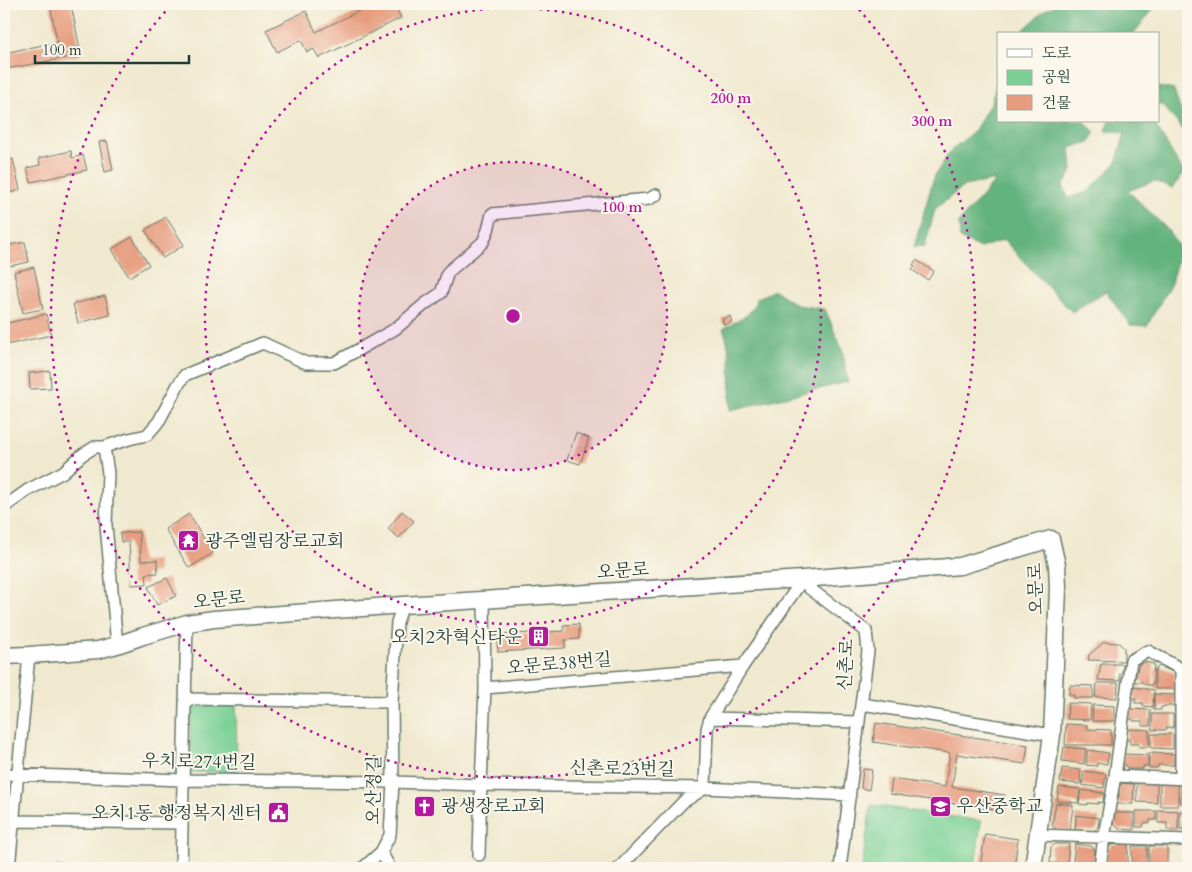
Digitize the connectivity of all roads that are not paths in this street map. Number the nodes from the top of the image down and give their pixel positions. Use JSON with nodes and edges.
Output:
{"nodes":[{"id":1,"x":656,"y":195,"type":"dead end"},
{"id":2,"x":104,"y":447,"type":"junction"},
{"id":3,"x":4,"y":507,"type":"edge"},
{"id":4,"x":803,"y":578,"type":"junction"},
{"id":5,"x":484,"y":600,"type":"junction"},
{"id":6,"x":403,"y":605,"type":"junction"},
{"id":7,"x":187,"y":623,"type":"junction"},
{"id":8,"x":118,"y":645,"type":"junction"},
{"id":9,"x":29,"y":655,"type":"junction"},
{"id":10,"x":4,"y":656,"type":"edge"},
{"id":11,"x":743,"y":666,"type":"junction"},
{"id":12,"x":485,"y":688,"type":"junction"},
{"id":13,"x":185,"y":699,"type":"junction"},
{"id":14,"x":392,"y":702,"type":"junction"},
{"id":15,"x":862,"y":704,"type":"junction"},
{"id":16,"x":710,"y":718,"type":"junction"},
{"id":17,"x":859,"y":722,"type":"junction"},
{"id":18,"x":1052,"y":735,"type":"junction"},
{"id":19,"x":4,"y":774,"type":"edge"},
{"id":20,"x":18,"y":774,"type":"junction"},
{"id":21,"x":1115,"y":776,"type":"junction"},
{"id":22,"x":1185,"y":779,"type":"edge"},
{"id":23,"x":183,"y":780,"type":"junction"},
{"id":24,"x":393,"y":782,"type":"junction"},
{"id":25,"x":481,"y":785,"type":"junction"},
{"id":26,"x":705,"y":788,"type":"junction"},
{"id":27,"x":850,"y":795,"type":"junction"},
{"id":28,"x":13,"y":821,"type":"junction"},
{"id":29,"x":182,"y":824,"type":"junction"},
{"id":30,"x":1038,"y":835,"type":"junction"},
{"id":31,"x":1104,"y":838,"type":"junction"},
{"id":32,"x":1188,"y":840,"type":"edge"},
{"id":33,"x":381,"y":852,"type":"junction"},
{"id":34,"x":479,"y":855,"type":"dead end"},
{"id":35,"x":9,"y":867,"type":"edge"},
{"id":36,"x":57,"y":868,"type":"edge"},
{"id":37,"x":181,"y":868,"type":"edge"},
{"id":38,"x":363,"y":868,"type":"edge"},
{"id":39,"x":390,"y":868,"type":"edge"},
{"id":40,"x":619,"y":868,"type":"edge"},
{"id":41,"x":840,"y":868,"type":"edge"},
{"id":42,"x":1033,"y":868,"type":"edge"},
{"id":43,"x":1100,"y":868,"type":"edge"}],
"edges":[{"from":1,"to":2,"type":"street"},
{"from":2,"to":3,"type":"street"},
{"from":2,"to":8,"type":"street"},
{"from":4,"to":5,"type":"street","name":"오문로"},
{"from":4,"to":11,"type":"street"},
{"from":4,"to":15,"type":"street","name":"신촌로"},
{"from":4,"to":18,"type":"street","name":"오문로"},
{"from":5,"to":6,"type":"street","name":"오문로"},
{"from":5,"to":12,"type":"street","name":"오문로38번길"},
{"from":6,"to":7,"type":"street","name":"오문로"},
{"from":6,"to":14,"type":"street","name":"오산정길"},
{"from":7,"to":8,"type":"street","name":"오문로"},
{"from":7,"to":13,"type":"street"},
{"from":8,"to":9,"type":"street","name":"오문로"},
{"from":9,"to":10,"type":"street","name":"오문로"},
{"from":9,"to":20,"type":"street"},
{"from":11,"to":12,"type":"street","name":"오문로38번길"},
{"from":11,"to":16,"type":"street"},
{"from":12,"to":25,"type":"street","name":"오문로38번길"},
{"from":13,"to":14,"type":"street"},
{"from":13,"to":23,"type":"street"},
{"from":14,"to":24,"type":"street","name":"오산정길"},
{"from":15,"to":17,"type":"street","name":"신촌로"},
{"from":15,"to":18,"type":"street"},
{"from":16,"to":17,"type":"street"},
{"from":16,"to":26,"type":"street"},
{"from":17,"to":27,"type":"street","name":"신촌로"},
{"from":18,"to":30,"type":"street"},
{"from":19,"to":20,"type":"street","name":"우치로274번길"},
{"from":20,"to":23,"type":"street","name":"우치로274번길"},
{"from":20,"to":28,"type":"street"},
{"from":21,"to":22,"type":"street"},
{"from":21,"to":22,"type":"street"},
{"from":21,"to":31,"type":"street"},
{"from":23,"to":24,"type":"street","name":"우치로274번길"},
{"from":23,"to":29,"type":"street"},
{"from":24,"to":25,"type":"street","name":"신촌로23번길"},
{"from":24,"to":33,"type":"street","name":"오산정길"},
{"from":25,"to":26,"type":"street","name":"신촌로23번길"},
{"from":25,"to":34,"type":"street","name":"오문로38번길"},
{"from":26,"to":27,"type":"street","name":"신촌로23번길"},
{"from":26,"to":40,"type":"street"},
{"from":27,"to":41,"type":"street","name":"신촌로"},
{"from":28,"to":29,"type":"street"},
{"from":28,"to":35,"type":"street"},
{"from":29,"to":37,"type":"street"},
{"from":30,"to":31,"type":"street"},
{"from":30,"to":42,"type":"street"},
{"from":31,"to":32,"type":"street"},
{"from":31,"to":43,"type":"street"},
{"from":33,"to":38,"type":"street","name":"오산정길"},
{"from":33,"to":39,"type":"street"},
{"from":35,"to":36,"type":"street"}]}
